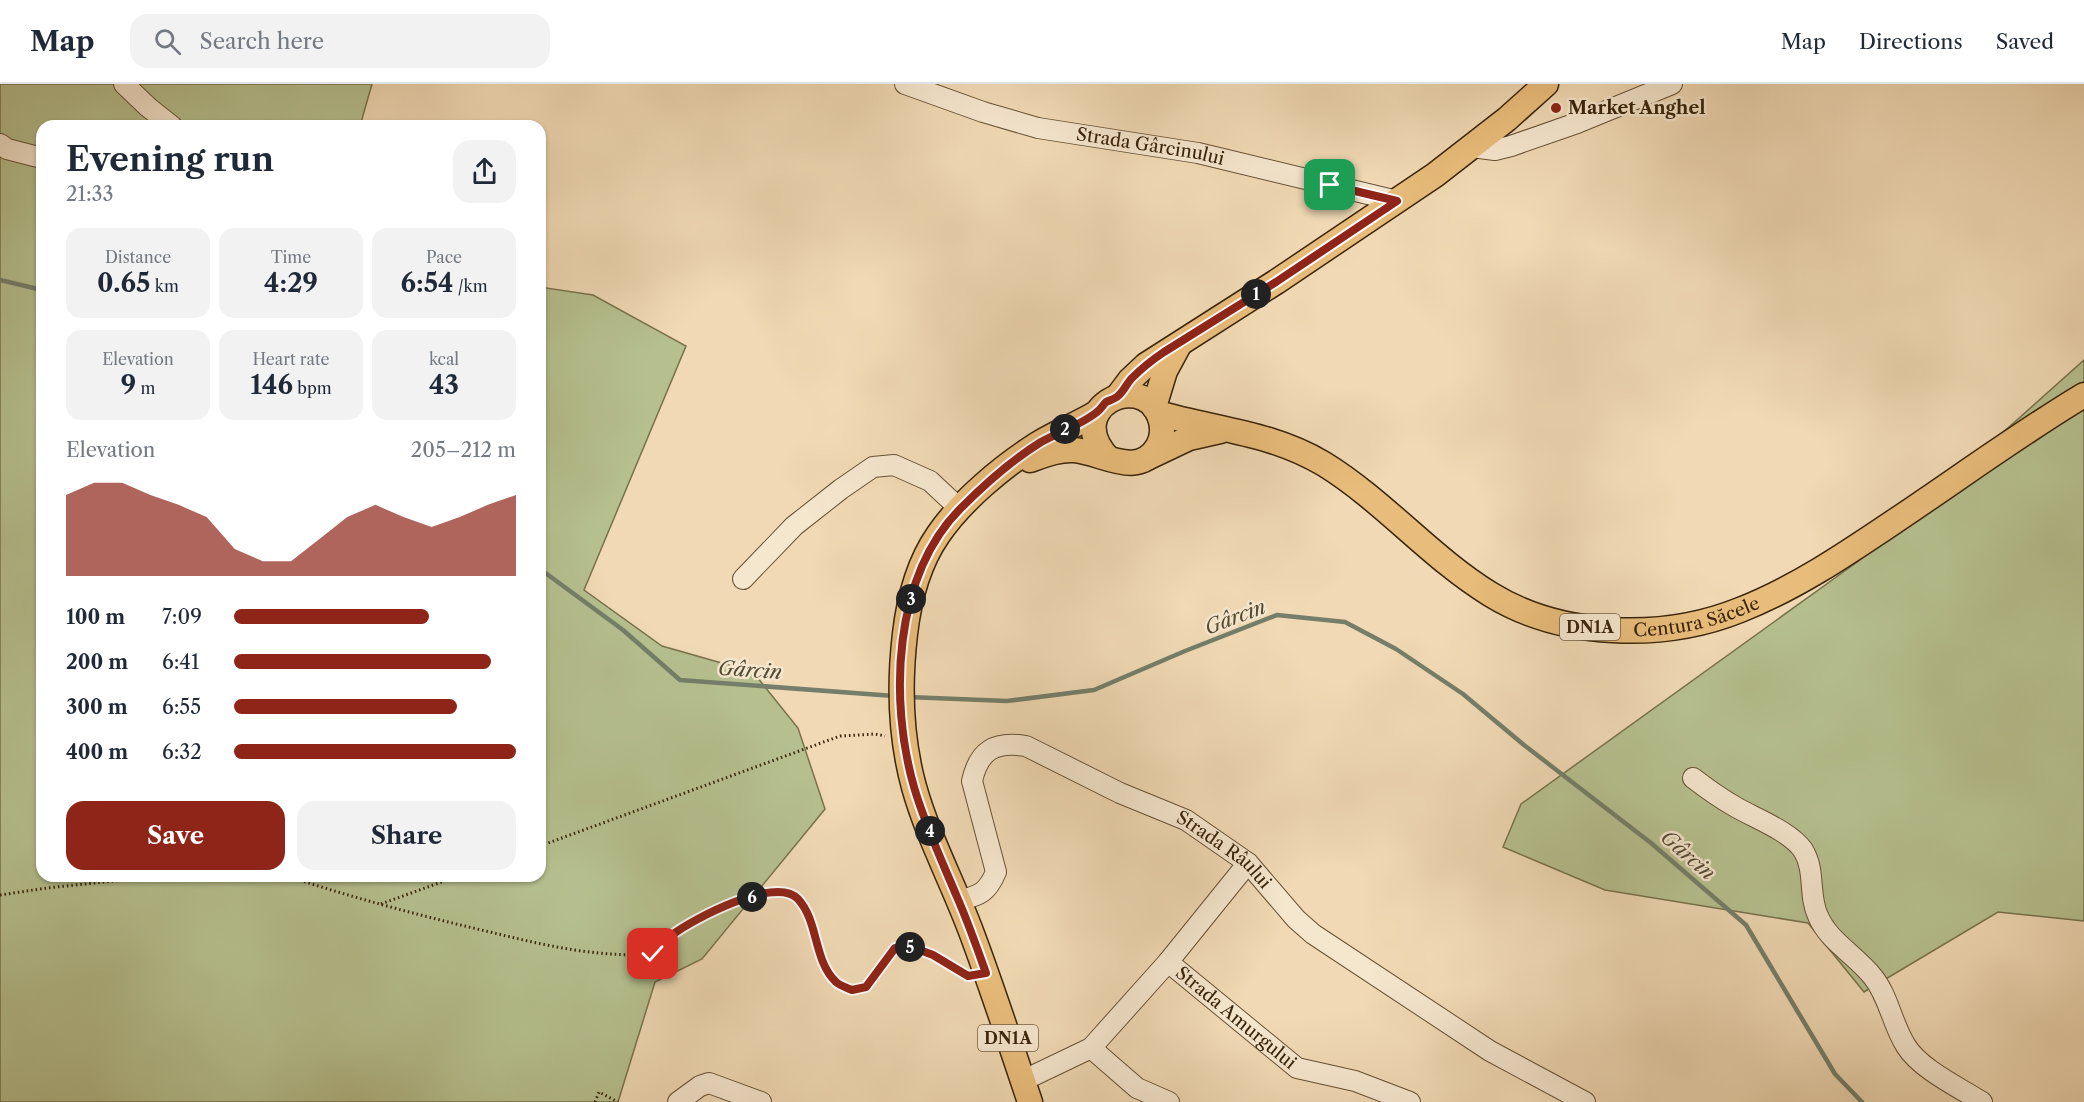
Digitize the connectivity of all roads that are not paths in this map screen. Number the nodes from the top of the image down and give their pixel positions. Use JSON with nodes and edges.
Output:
{"nodes":[{"id":1,"x":124,"y":84,"type":"edge"},
{"id":2,"x":905,"y":84,"type":"edge"},
{"id":3,"x":1546,"y":84,"type":"edge"},
{"id":4,"x":1672,"y":84,"type":"edge"},
{"id":5,"x":164,"y":120,"type":"edge"},
{"id":6,"x":0,"y":144,"type":"edge"},
{"id":7,"x":1472,"y":147,"type":"junction"},
{"id":8,"x":36,"y":156,"type":"edge"},
{"id":9,"x":1397,"y":201,"type":"junction"},
{"id":10,"x":1182,"y":340,"type":"junction"},
{"id":11,"x":2084,"y":395,"type":"edge"},
{"id":12,"x":1118,"y":396,"type":"junction"},
{"id":13,"x":1156,"y":410,"type":"junction"},
{"id":14,"x":1098,"y":412,"type":"junction"},
{"id":15,"x":1234,"y":429,"type":"junction"},
{"id":16,"x":1109,"y":459,"type":"junction"},
{"id":17,"x":1146,"y":459,"type":"junction"},
{"id":18,"x":1002,"y":470,"type":"junction"},
{"id":19,"x":960,"y":509,"type":"junction"},
{"id":20,"x":743,"y":579,"type":"dead end"},
{"id":21,"x":1693,"y":778,"type":"dead end"},
{"id":22,"x":1248,"y":863,"type":"junction"},
{"id":23,"x":959,"y":901,"type":"junction"},
{"id":24,"x":1168,"y":962,"type":"junction"},
{"id":25,"x":1090,"y":1048,"type":"junction"},
{"id":26,"x":1026,"y":1091,"type":"edge"},
{"id":27,"x":678,"y":1102,"type":"edge"},
{"id":28,"x":761,"y":1102,"type":"edge"},
{"id":29,"x":1169,"y":1102,"type":"edge"},
{"id":30,"x":1410,"y":1102,"type":"edge"},
{"id":31,"x":1585,"y":1102,"type":"edge"},
{"id":32,"x":1983,"y":1102,"type":"edge"}],
"edges":[{"from":1,"to":5,"type":"street"},
{"from":2,"to":9,"type":"street","name":"Strada Gârcinului"},
{"from":3,"to":7,"type":"main road"},
{"from":4,"to":7,"type":"street"},
{"from":6,"to":8,"type":"street"},
{"from":7,"to":9,"type":"main road"},
{"from":9,"to":10,"type":"main road"},
{"from":10,"to":12,"type":"main road"},
{"from":10,"to":13,"type":"main road"},
{"from":11,"to":15,"type":"main road","name":"Centura Săcele","number":"DN1A"},
{"from":12,"to":13,"type":"main road","number":"DN1A"},
{"from":12,"to":14,"type":"main road","number":"DN1A"},
{"from":13,"to":15,"type":"main road","name":"Centura Săcele","number":"DN1A"},
{"from":13,"to":17,"type":"main road"},
{"from":14,"to":16,"type":"main road"},
{"from":14,"to":18,"type":"main road","number":"DN1A"},
{"from":15,"to":17,"type":"main road","name":"Centura Săcele","number":"DN1A"},
{"from":16,"to":17,"type":"main road","number":"DN1A"},
{"from":16,"to":18,"type":"main road","number":"DN1A"},
{"from":18,"to":19,"type":"main road","number":"DN1A"},
{"from":19,"to":20,"type":"street"},
{"from":19,"to":23,"type":"main road","number":"DN1A"},
{"from":21,"to":32,"type":"street"},
{"from":22,"to":23,"type":"street","name":"Strada Râului"},
{"from":22,"to":24,"type":"street"},
{"from":22,"to":31,"type":"street","name":"Strada Râului"},
{"from":23,"to":26,"type":"main road","number":"DN1A"},
{"from":24,"to":25,"type":"street"},
{"from":24,"to":30,"type":"street","name":"Strada Amurgului"},
{"from":25,"to":26,"type":"street"},
{"from":25,"to":29,"type":"street"},
{"from":27,"to":28,"type":"street"}]}
